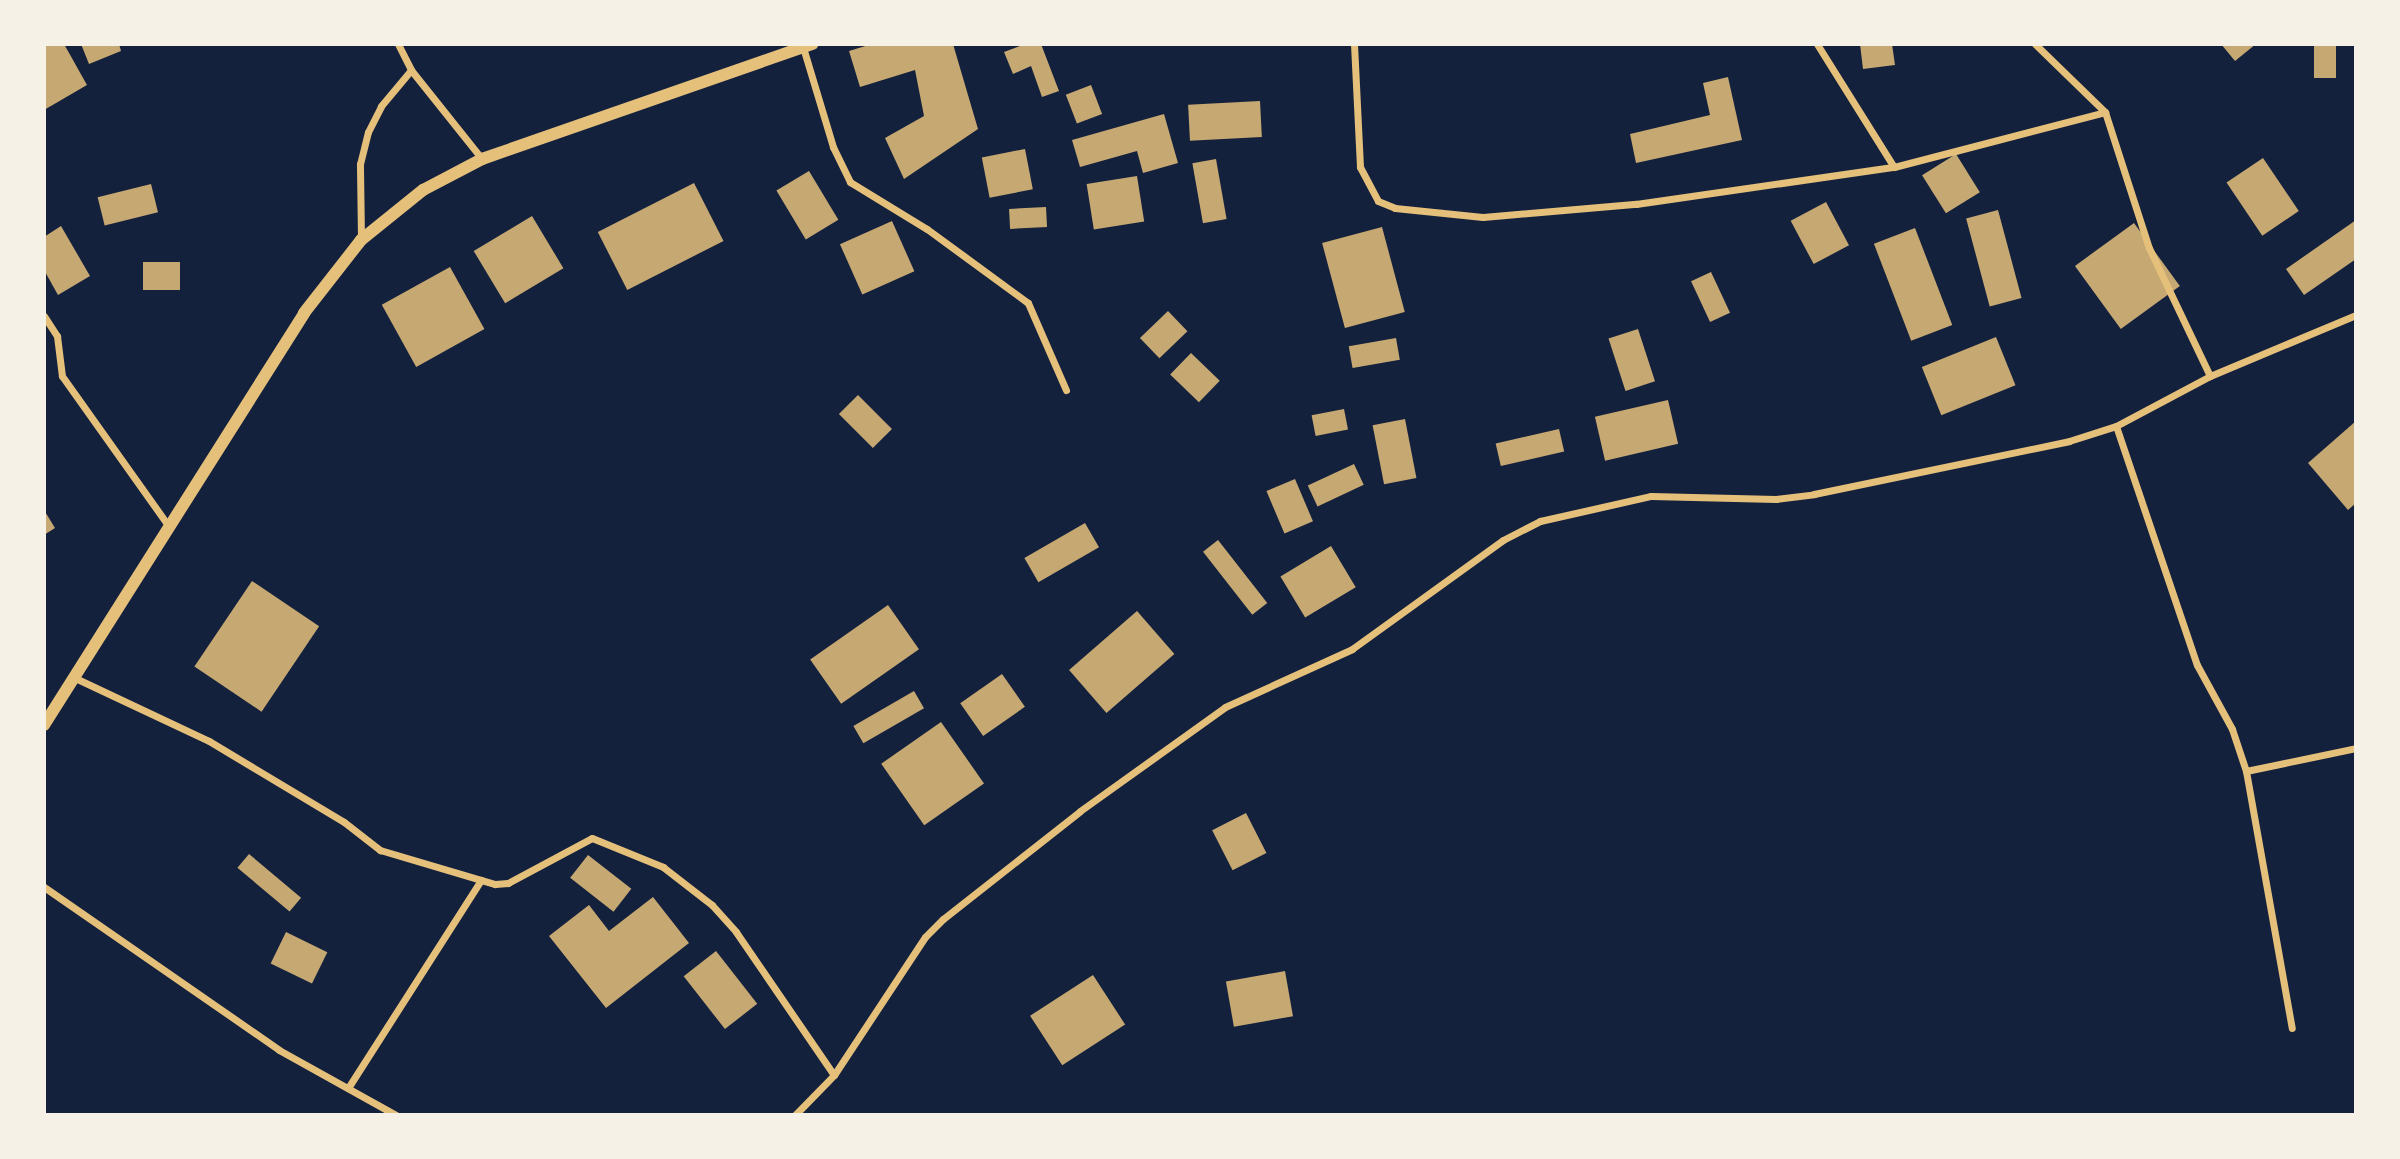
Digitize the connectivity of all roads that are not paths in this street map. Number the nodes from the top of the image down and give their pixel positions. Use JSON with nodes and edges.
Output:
{"nodes":[{"id":1,"x":398,"y":44,"type":"edge"},
{"id":2,"x":1354,"y":44,"type":"edge"},
{"id":3,"x":1817,"y":44,"type":"edge"},
{"id":4,"x":2035,"y":44,"type":"edge"},
{"id":5,"x":805,"y":45,"type":"edge"},
{"id":6,"x":411,"y":70,"type":"junction"},
{"id":7,"x":2105,"y":112,"type":"junction"},
{"id":8,"x":482,"y":159,"type":"junction"},
{"id":9,"x":1894,"y":167,"type":"junction"},
{"id":10,"x":361,"y":240,"type":"junction"},
{"id":11,"x":2356,"y":315,"type":"edge"},
{"id":12,"x":44,"y":316,"type":"edge"},
{"id":13,"x":2210,"y":376,"type":"junction"},
{"id":14,"x":1066,"y":390,"type":"dead end"},
{"id":15,"x":2116,"y":426,"type":"junction"},
{"id":16,"x":168,"y":525,"type":"junction"},
{"id":17,"x":73,"y":677,"type":"junction"},
{"id":18,"x":44,"y":726,"type":"edge"},
{"id":19,"x":2356,"y":748,"type":"edge"},
{"id":20,"x":2246,"y":771,"type":"junction"},
{"id":21,"x":481,"y":880,"type":"junction"},
{"id":22,"x":44,"y":887,"type":"edge"},
{"id":23,"x":2292,"y":1028,"type":"dead end"},
{"id":24,"x":834,"y":1075,"type":"junction"},
{"id":25,"x":348,"y":1088,"type":"junction"},
{"id":26,"x":396,"y":1115,"type":"edge"},
{"id":27,"x":794,"y":1115,"type":"edge"}],
"edges":[{"from":1,"to":6,"type":"street"},
{"from":2,"to":9,"type":"street"},
{"from":3,"to":9,"type":"street"},
{"from":4,"to":7,"type":"street"},
{"from":5,"to":8,"type":"street"},
{"from":5,"to":14,"type":"street"},
{"from":6,"to":8,"type":"street"},
{"from":6,"to":10,"type":"street"},
{"from":7,"to":9,"type":"street"},
{"from":7,"to":13,"type":"street"},
{"from":8,"to":10,"type":"street"},
{"from":10,"to":16,"type":"street"},
{"from":11,"to":13,"type":"street"},
{"from":12,"to":16,"type":"street"},
{"from":13,"to":15,"type":"street"},
{"from":15,"to":20,"type":"street"},
{"from":15,"to":24,"type":"street"},
{"from":16,"to":17,"type":"street"},
{"from":17,"to":18,"type":"street"},
{"from":17,"to":21,"type":"street"},
{"from":19,"to":20,"type":"street"},
{"from":20,"to":23,"type":"street"},
{"from":21,"to":24,"type":"street"},
{"from":21,"to":25,"type":"street"},
{"from":22,"to":25,"type":"street"},
{"from":24,"to":27,"type":"street"},
{"from":25,"to":26,"type":"street"}]}
